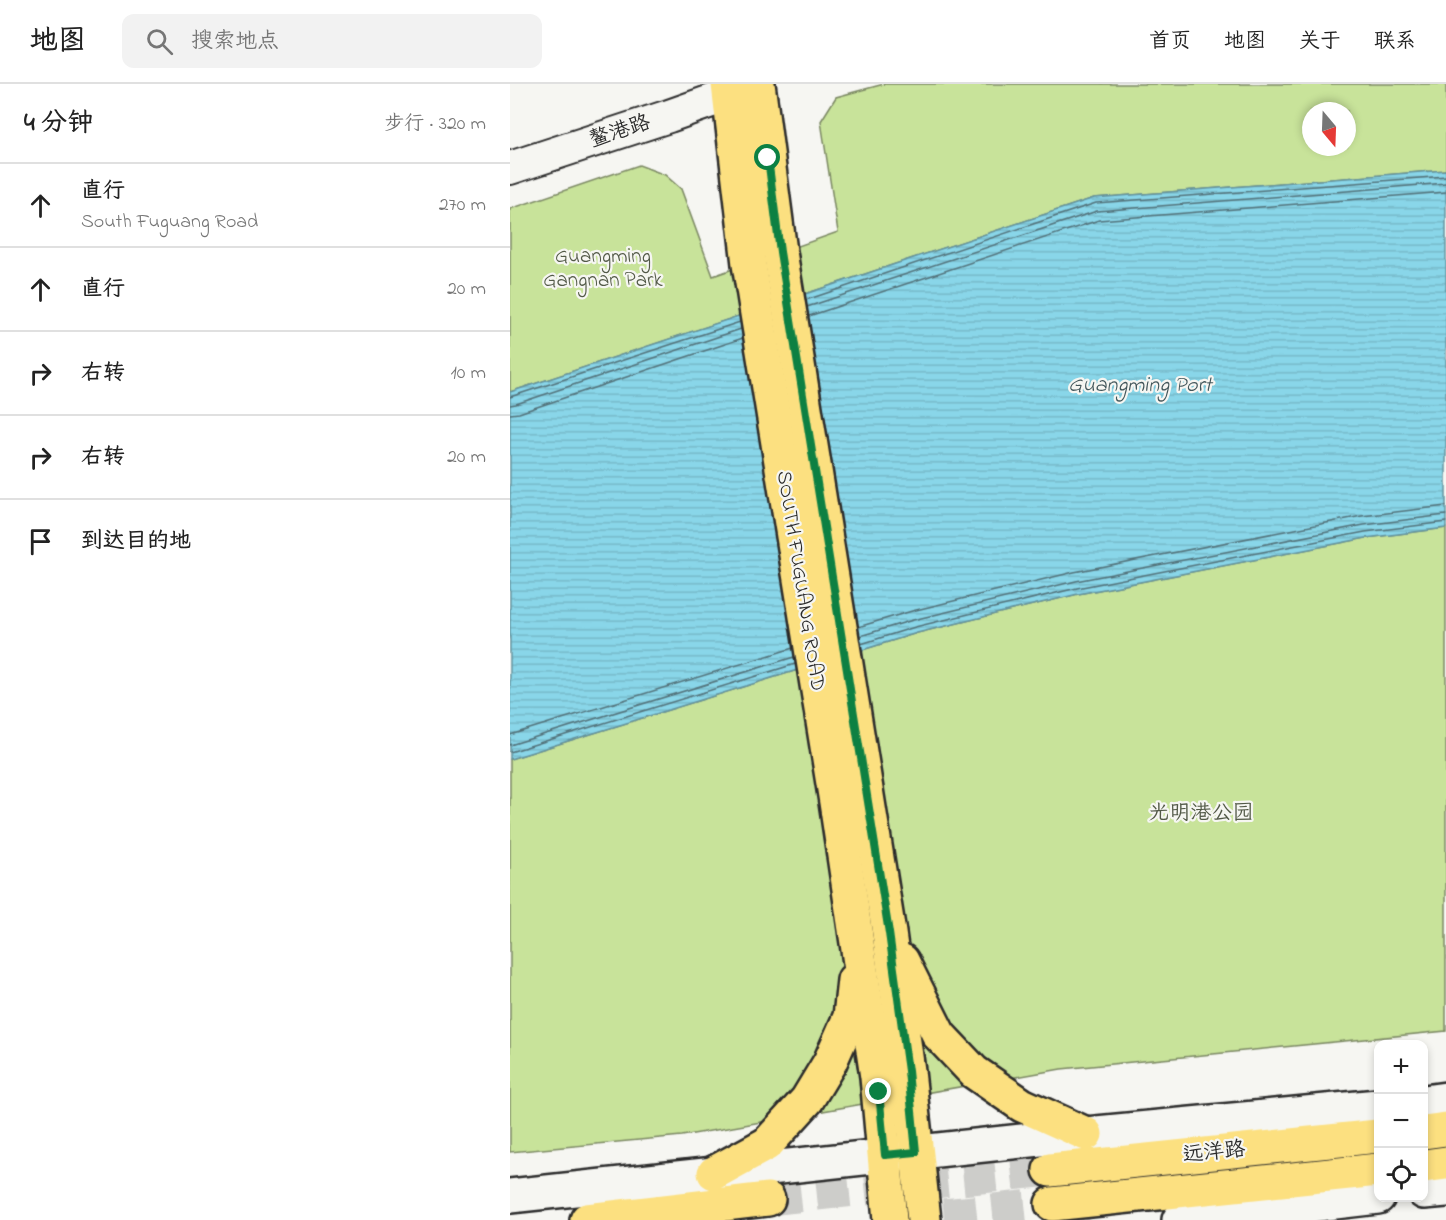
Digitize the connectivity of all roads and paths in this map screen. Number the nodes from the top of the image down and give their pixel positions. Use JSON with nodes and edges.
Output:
{"nodes":[{"id":1,"x":746,"y":86,"type":"edge"},
{"id":2,"x":510,"y":168,"type":"edge"},
{"id":3,"x":851,"y":797,"type":"junction"},
{"id":4,"x":873,"y":936,"type":"junction"},
{"id":5,"x":1446,"y":1100,"type":"edge"},
{"id":6,"x":1428,"y":1102,"type":"edge"},
{"id":7,"x":1374,"y":1106,"type":"edge"},
{"id":8,"x":1446,"y":1129,"type":"edge"},
{"id":9,"x":1428,"y":1131,"type":"edge"},
{"id":10,"x":1086,"y":1134,"type":"junction"},
{"id":11,"x":1374,"y":1136,"type":"edge"},
{"id":12,"x":900,"y":1153,"type":"junction"},
{"id":13,"x":1446,"y":1163,"type":"edge"},
{"id":14,"x":1428,"y":1165,"type":"edge"},
{"id":15,"x":1050,"y":1170,"type":"tunnel mouth"},
{"id":16,"x":1374,"y":1170,"type":"edge"},
{"id":17,"x":714,"y":1173,"type":"junction"},
{"id":18,"x":1446,"y":1190,"type":"edge"},
{"id":19,"x":1428,"y":1192,"type":"edge"},
{"id":20,"x":510,"y":1196,"type":"edge"},
{"id":21,"x":1374,"y":1197,"type":"edge"},
{"id":22,"x":768,"y":1199,"type":"tunnel mouth"},
{"id":23,"x":1052,"y":1204,"type":"tunnel mouth"},
{"id":24,"x":587,"y":1220,"type":"edge"},
{"id":25,"x":890,"y":1220,"type":"edge"},
{"id":26,"x":924,"y":1220,"type":"edge"},
{"id":27,"x":1179,"y":1220,"type":"edge"}],
"edges":[{"from":1,"to":2,"type":"street","name":"鳌港路"},
{"from":1,"to":3,"type":"main road","name":"SOUTH FUGUANG ROAD"},
{"from":1,"to":3,"type":"main road","name":"SOUTH FUGUANG ROAD"},
{"from":3,"to":4,"type":"main road","name":"SOUTH FUGUANG ROAD"},
{"from":4,"to":10,"type":"main road"},
{"from":4,"to":12,"type":"main road","name":"SOUTH FUGUANG ROAD"},
{"from":4,"to":17,"type":"main road"},
{"from":5,"to":6,"type":"main road"},
{"from":7,"to":10,"type":"main road"},
{"from":8,"to":9,"type":"main road"},
{"from":10,"to":12,"type":"main road"},
{"from":11,"to":15,"type":"main road","name":"远洋路"},
{"from":12,"to":17,"type":"main road"},
{"from":12,"to":25,"type":"main road"},
{"from":12,"to":26,"type":"main road"},
{"from":13,"to":14,"type":"main road"},
{"from":16,"to":23,"type":"main road","name":"远洋路"},
{"from":17,"to":20,"type":"main road"},
{"from":18,"to":19,"type":"main road"},
{"from":21,"to":27,"type":"main road"},
{"from":22,"to":24,"type":"main road"}]}
